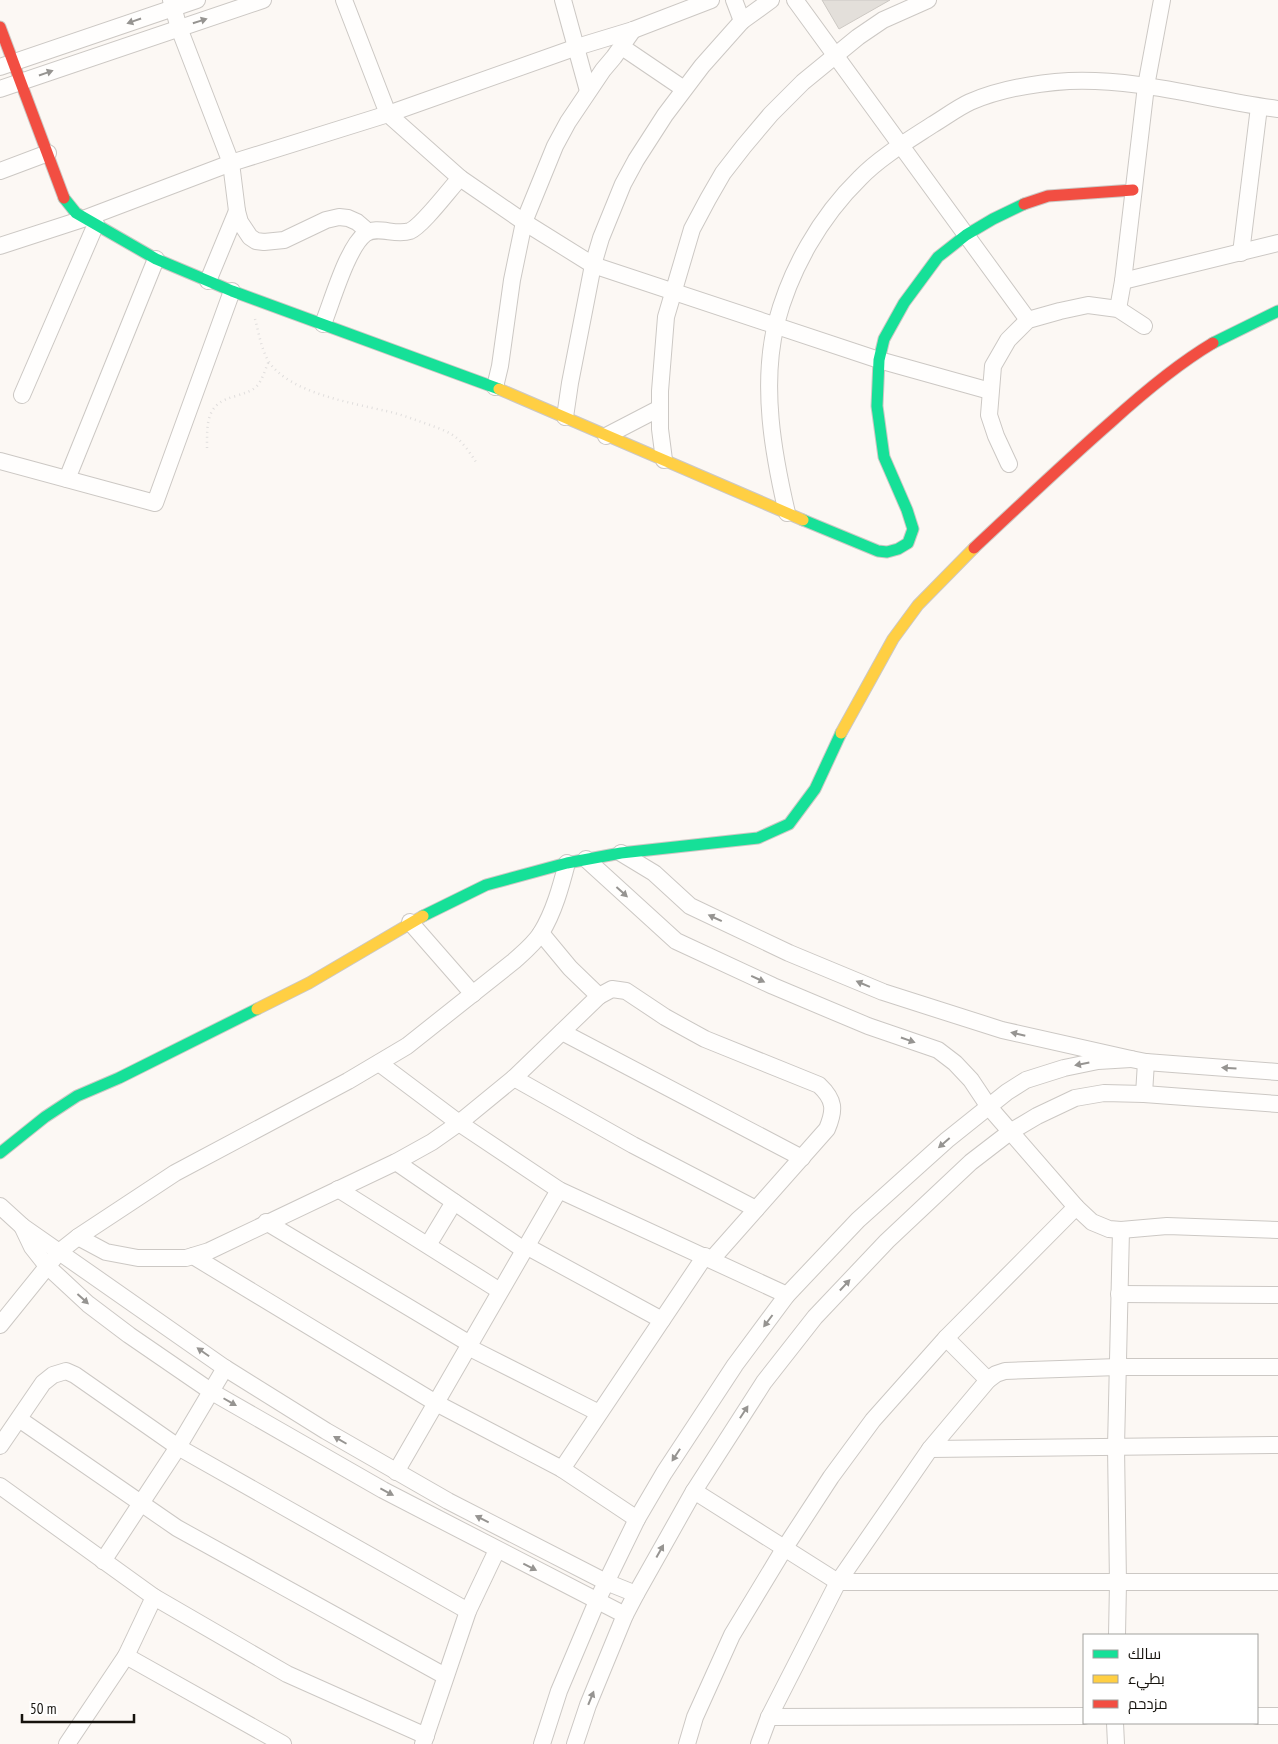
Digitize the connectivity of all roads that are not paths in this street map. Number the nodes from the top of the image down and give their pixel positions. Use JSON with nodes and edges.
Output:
{"nodes":[{"id":1,"x":197,"y":0,"type":"edge"},
{"id":2,"x":263,"y":0,"type":"edge"},
{"id":3,"x":344,"y":0,"type":"edge"},
{"id":4,"x":563,"y":0,"type":"edge"},
{"id":5,"x":711,"y":0,"type":"edge"},
{"id":6,"x":734,"y":0,"type":"edge"},
{"id":7,"x":771,"y":0,"type":"edge"},
{"id":8,"x":795,"y":0,"type":"edge"},
{"id":9,"x":928,"y":0,"type":"edge"},
{"id":10,"x":1162,"y":0,"type":"edge"},
{"id":11,"x":173,"y":4,"type":"edge"},
{"id":12,"x":742,"y":21,"type":"junction"},
{"id":13,"x":0,"y":27,"type":"edge"},
{"id":14,"x":179,"y":28,"type":"junction"},
{"id":15,"x":633,"y":30,"type":"junction"},
{"id":16,"x":622,"y":47,"type":"junction"},
{"id":17,"x":577,"y":48,"type":"junction"},
{"id":18,"x":836,"y":55,"type":"junction"},
{"id":19,"x":7,"y":65,"type":"edge"},
{"id":20,"x":21,"y":82,"type":"junction"},
{"id":21,"x":1146,"y":86,"type":"junction"},
{"id":22,"x":0,"y":89,"type":"edge"},
{"id":23,"x":684,"y":89,"type":"junction"},
{"id":24,"x":588,"y":91,"type":"junction"},
{"id":25,"x":1260,"y":107,"type":"junction"},
{"id":26,"x":1278,"y":109,"type":"edge"},
{"id":27,"x":388,"y":114,"type":"junction"},
{"id":28,"x":902,"y":145,"type":"junction"},
{"id":29,"x":48,"y":153,"type":"junction"},
{"id":30,"x":231,"y":163,"type":"junction"},
{"id":31,"x":0,"y":170,"type":"edge"},
{"id":32,"x":460,"y":178,"type":"junction"},
{"id":33,"x":1133,"y":190,"type":"junction"},
{"id":34,"x":237,"y":211,"type":"junction"},
{"id":35,"x":91,"y":221,"type":"junction"},
{"id":36,"x":524,"y":222,"type":"junction"},
{"id":37,"x":367,"y":232,"type":"junction"},
{"id":38,"x":966,"y":235,"type":"junction"},
{"id":39,"x":1278,"y":243,"type":"edge"},
{"id":40,"x":0,"y":246,"type":"edge"},
{"id":41,"x":1241,"y":254,"type":"junction"},
{"id":42,"x":156,"y":259,"type":"junction"},
{"id":43,"x":593,"y":265,"type":"junction"},
{"id":44,"x":208,"y":281,"type":"junction"},
{"id":45,"x":1123,"y":281,"type":"junction"},
{"id":46,"x":232,"y":291,"type":"junction"},
{"id":47,"x":673,"y":292,"type":"junction"},
{"id":48,"x":1118,"y":309,"type":"junction"},
{"id":49,"x":1278,"y":311,"type":"edge"},
{"id":50,"x":1028,"y":320,"type":"junction"},
{"id":51,"x":323,"y":324,"type":"junction"},
{"id":52,"x":776,"y":325,"type":"junction"},
{"id":53,"x":1144,"y":326,"type":"dead end"},
{"id":54,"x":879,"y":360,"type":"junction"},
{"id":55,"x":495,"y":387,"type":"junction"},
{"id":56,"x":990,"y":392,"type":"junction"},
{"id":57,"x":22,"y":395,"type":"dead end"},
{"id":58,"x":660,"y":408,"type":"junction"},
{"id":59,"x":565,"y":418,"type":"junction"},
{"id":60,"x":606,"y":436,"type":"junction"},
{"id":61,"x":664,"y":460,"type":"junction"},
{"id":62,"x":0,"y":461,"type":"edge"},
{"id":63,"x":1009,"y":464,"type":"dead end"},
{"id":64,"x":67,"y":480,"type":"junction"},
{"id":65,"x":787,"y":513,"type":"junction"},
{"id":66,"x":621,"y":853,"type":"junction"},
{"id":67,"x":586,"y":859,"type":"junction"},
{"id":68,"x":567,"y":863,"type":"junction"},
{"id":69,"x":410,"y":922,"type":"junction"},
{"id":70,"x":541,"y":933,"type":"junction"},
{"id":71,"x":473,"y":994,"type":"junction"},
{"id":72,"x":599,"y":996,"type":"junction"},
{"id":73,"x":562,"y":1032,"type":"junction"},
{"id":74,"x":1138,"y":1060,"type":"junction"},
{"id":75,"x":379,"y":1062,"type":"junction"},
{"id":76,"x":1278,"y":1072,"type":"edge"},
{"id":77,"x":514,"y":1078,"type":"junction"},
{"id":78,"x":1144,"y":1094,"type":"junction"},
{"id":79,"x":1278,"y":1104,"type":"edge"},
{"id":80,"x":989,"y":1107,"type":"junction"},
{"id":81,"x":459,"y":1123,"type":"junction"},
{"id":82,"x":1010,"y":1132,"type":"junction"},
{"id":83,"x":0,"y":1153,"type":"edge"},
{"id":84,"x":802,"y":1158,"type":"junction"},
{"id":85,"x":396,"y":1162,"type":"junction"},
{"id":86,"x":338,"y":1189,"type":"junction"},
{"id":87,"x":559,"y":1190,"type":"junction"},
{"id":88,"x":454,"y":1202,"type":"junction"},
{"id":89,"x":0,"y":1206,"type":"edge"},
{"id":90,"x":1076,"y":1207,"type":"junction"},
{"id":91,"x":756,"y":1209,"type":"junction"},
{"id":92,"x":266,"y":1222,"type":"junction"},
{"id":93,"x":22,"y":1226,"type":"junction"},
{"id":94,"x":1121,"y":1230,"type":"junction"},
{"id":95,"x":1278,"y":1230,"type":"edge"},
{"id":96,"x":78,"y":1237,"type":"junction"},
{"id":97,"x":428,"y":1245,"type":"junction"},
{"id":98,"x":525,"y":1248,"type":"junction"},
{"id":99,"x":60,"y":1252,"type":"junction"},
{"id":100,"x":193,"y":1256,"type":"junction"},
{"id":101,"x":709,"y":1258,"type":"junction"},
{"id":102,"x":47,"y":1266,"type":"junction"},
{"id":103,"x":500,"y":1291,"type":"junction"},
{"id":104,"x":1119,"y":1294,"type":"junction"},
{"id":105,"x":787,"y":1295,"type":"junction"},
{"id":106,"x":1278,"y":1295,"type":"edge"},
{"id":107,"x":662,"y":1320,"type":"junction"},
{"id":108,"x":0,"y":1325,"type":"edge"},
{"id":109,"x":946,"y":1338,"type":"junction"},
{"id":110,"x":469,"y":1346,"type":"junction"},
{"id":111,"x":1118,"y":1367,"type":"junction"},
{"id":112,"x":1278,"y":1367,"type":"edge"},
{"id":113,"x":226,"y":1368,"type":"junction"},
{"id":114,"x":988,"y":1380,"type":"junction"},
{"id":115,"x":212,"y":1392,"type":"junction"},
{"id":116,"x":436,"y":1403,"type":"junction"},
{"id":117,"x":599,"y":1413,"type":"junction"},
{"id":118,"x":19,"y":1419,"type":"junction"},
{"id":119,"x":0,"y":1446,"type":"edge"},
{"id":120,"x":1278,"y":1446,"type":"edge"},
{"id":121,"x":178,"y":1447,"type":"junction"},
{"id":122,"x":1116,"y":1447,"type":"junction"},
{"id":123,"x":930,"y":1450,"type":"junction"},
{"id":124,"x":374,"y":1460,"type":"junction"},
{"id":125,"x":562,"y":1469,"type":"junction"},
{"id":126,"x":396,"y":1472,"type":"junction"},
{"id":127,"x":364,"y":1479,"type":"junction"},
{"id":128,"x":0,"y":1486,"type":"edge"},
{"id":129,"x":694,"y":1491,"type":"junction"},
{"id":130,"x":140,"y":1503,"type":"junction"},
{"id":131,"x":637,"y":1519,"type":"junction"},
{"id":132,"x":784,"y":1549,"type":"junction"},
{"id":133,"x":497,"y":1550,"type":"junction"},
{"id":134,"x":103,"y":1561,"type":"junction"},
{"id":135,"x":606,"y":1582,"type":"junction"},
{"id":136,"x":838,"y":1582,"type":"junction"},
{"id":137,"x":1118,"y":1582,"type":"junction"},
{"id":138,"x":1278,"y":1582,"type":"edge"},
{"id":139,"x":636,"y":1594,"type":"junction"},
{"id":140,"x":154,"y":1597,"type":"junction"},
{"id":141,"x":597,"y":1601,"type":"junction"},
{"id":142,"x":468,"y":1611,"type":"junction"},
{"id":143,"x":625,"y":1615,"type":"junction"},
{"id":144,"x":1117,"y":1634,"type":"edge"},
{"id":145,"x":126,"y":1656,"type":"junction"},
{"id":146,"x":445,"y":1676,"type":"junction"},
{"id":147,"x":1083,"y":1716,"type":"edge"},
{"id":148,"x":1258,"y":1716,"type":"edge"},
{"id":149,"x":1278,"y":1716,"type":"edge"},
{"id":150,"x":769,"y":1717,"type":"junction"},
{"id":151,"x":1115,"y":1724,"type":"edge"},
{"id":152,"x":424,"y":1740,"type":"edge"},
{"id":153,"x":67,"y":1744,"type":"edge"},
{"id":154,"x":283,"y":1744,"type":"edge"},
{"id":155,"x":542,"y":1744,"type":"edge"},
{"id":156,"x":575,"y":1744,"type":"edge"},
{"id":157,"x":687,"y":1744,"type":"edge"},
{"id":158,"x":759,"y":1744,"type":"edge"},
{"id":159,"x":1116,"y":1744,"type":"edge"}],
"edges":[{"from":1,"to":11,"type":"street"},
{"from":14,"to":2,"type":"street","one_way":true},
{"from":3,"to":27,"type":"street"},
{"from":4,"to":17,"type":"street"},
{"from":5,"to":15,"type":"street"},
{"from":6,"to":12,"type":"street"},
{"from":7,"to":12,"type":"street"},
{"from":8,"to":18,"type":"street"},
{"from":9,"to":18,"type":"street"},
{"from":10,"to":21,"type":"street"},
{"from":11,"to":14,"type":"street"},
{"from":11,"to":19,"type":"street","one_way":true},
{"from":12,"to":23,"type":"street"},
{"from":13,"to":19,"type":"street"},
{"from":20,"to":14,"type":"street","one_way":true},
{"from":14,"to":30,"type":"street"},
{"from":15,"to":16,"type":"street"},
{"from":15,"to":17,"type":"street"},
{"from":16,"to":23,"type":"street"},
{"from":16,"to":24,"type":"street"},
{"from":17,"to":24,"type":"street"},
{"from":17,"to":27,"type":"street"},
{"from":18,"to":28,"type":"street"},
{"from":18,"to":47,"type":"street"},
{"from":19,"to":20,"type":"street"},
{"from":20,"to":22,"type":"street"},
{"from":20,"to":29,"type":"street"},
{"from":21,"to":25,"type":"street"},
{"from":21,"to":28,"type":"street"},
{"from":21,"to":33,"type":"street"},
{"from":23,"to":43,"type":"street"},
{"from":24,"to":36,"type":"street"},
{"from":25,"to":26,"type":"street"},
{"from":25,"to":41,"type":"street"},
{"from":27,"to":30,"type":"street"},
{"from":27,"to":32,"type":"street"},
{"from":28,"to":38,"type":"street"},
{"from":28,"to":52,"type":"street"},
{"from":29,"to":31,"type":"street"},
{"from":29,"to":35,"type":"street"},
{"from":30,"to":34,"type":"street"},
{"from":30,"to":35,"type":"street"},
{"from":32,"to":36,"type":"street"},
{"from":32,"to":37,"type":"street"},
{"from":33,"to":38,"type":"street"},
{"from":33,"to":45,"type":"street"},
{"from":34,"to":37,"type":"street"},
{"from":34,"to":44,"type":"street"},
{"from":35,"to":40,"type":"street"},
{"from":35,"to":42,"type":"street"},
{"from":35,"to":57,"type":"street"},
{"from":36,"to":43,"type":"street"},
{"from":36,"to":55,"type":"street"},
{"from":37,"to":51,"type":"street"},
{"from":38,"to":50,"type":"street"},
{"from":38,"to":54,"type":"street"},
{"from":39,"to":41,"type":"street"},
{"from":41,"to":45,"type":"street"},
{"from":42,"to":44,"type":"street"},
{"from":42,"to":64,"type":"street"},
{"from":43,"to":47,"type":"street"},
{"from":43,"to":59,"type":"street"},
{"from":44,"to":46,"type":"street"},
{"from":45,"to":48,"type":"street"},
{"from":46,"to":51,"type":"street"},
{"from":46,"to":64,"type":"street"},
{"from":47,"to":52,"type":"street"},
{"from":47,"to":58,"type":"street"},
{"from":48,"to":50,"type":"street"},
{"from":48,"to":53,"type":"street"},
{"from":49,"to":66,"type":"street"},
{"from":50,"to":56,"type":"street"},
{"from":51,"to":55,"type":"street"},
{"from":52,"to":54,"type":"street"},
{"from":52,"to":65,"type":"street"},
{"from":54,"to":56,"type":"street"},
{"from":54,"to":65,"type":"street"},
{"from":55,"to":59,"type":"street"},
{"from":56,"to":63,"type":"street"},
{"from":58,"to":60,"type":"street"},
{"from":58,"to":61,"type":"street"},
{"from":59,"to":60,"type":"street"},
{"from":60,"to":61,"type":"street"},
{"from":61,"to":65,"type":"street"},
{"from":62,"to":64,"type":"street"},
{"from":66,"to":67,"type":"street"},
{"from":74,"to":66,"type":"street","one_way":true},
{"from":67,"to":68,"type":"street"},
{"from":67,"to":80,"type":"street","one_way":true},
{"from":68,"to":69,"type":"street"},
{"from":68,"to":70,"type":"street"},
{"from":69,"to":71,"type":"street"},
{"from":69,"to":83,"type":"street"},
{"from":70,"to":71,"type":"street"},
{"from":70,"to":72,"type":"street"},
{"from":71,"to":75,"type":"street"},
{"from":72,"to":73,"type":"street"},
{"from":72,"to":84,"type":"street"},
{"from":73,"to":77,"type":"street"},
{"from":73,"to":84,"type":"street"},
{"from":76,"to":74,"type":"street","one_way":true},
{"from":74,"to":78,"type":"street"},
{"from":74,"to":80,"type":"street","one_way":true},
{"from":75,"to":81,"type":"street"},
{"from":75,"to":96,"type":"street"},
{"from":77,"to":81,"type":"street"},
{"from":77,"to":91,"type":"street"},
{"from":78,"to":79,"type":"street"},
{"from":78,"to":82,"type":"street"},
{"from":80,"to":82,"type":"street"},
{"from":80,"to":105,"type":"street","one_way":true},
{"from":81,"to":85,"type":"street"},
{"from":81,"to":87,"type":"street"},
{"from":82,"to":90,"type":"street"},
{"from":129,"to":82,"type":"street","one_way":true},
{"from":84,"to":91,"type":"street"},
{"from":85,"to":86,"type":"street"},
{"from":85,"to":88,"type":"street"},
{"from":86,"to":92,"type":"street"},
{"from":86,"to":97,"type":"street"},
{"from":87,"to":98,"type":"street"},
{"from":87,"to":101,"type":"street"},
{"from":88,"to":97,"type":"street"},
{"from":88,"to":98,"type":"street"},
{"from":89,"to":93,"type":"street"},
{"from":90,"to":94,"type":"street"},
{"from":90,"to":109,"type":"street"},
{"from":91,"to":101,"type":"street"},
{"from":92,"to":100,"type":"street"},
{"from":92,"to":110,"type":"street"},
{"from":93,"to":99,"type":"street"},
{"from":93,"to":102,"type":"street"},
{"from":94,"to":95,"type":"street"},
{"from":94,"to":104,"type":"street"},
{"from":96,"to":99,"type":"street"},
{"from":96,"to":100,"type":"street"},
{"from":97,"to":103,"type":"street"},
{"from":98,"to":103,"type":"street"},
{"from":98,"to":107,"type":"street"},
{"from":99,"to":102,"type":"street"},
{"from":113,"to":99,"type":"street","one_way":true},
{"from":100,"to":116,"type":"street"},
{"from":101,"to":105,"type":"street"},
{"from":101,"to":107,"type":"street"},
{"from":102,"to":108,"type":"street"},
{"from":102,"to":115,"type":"street","one_way":true},
{"from":103,"to":110,"type":"street"},
{"from":104,"to":106,"type":"street"},
{"from":104,"to":111,"type":"street"},
{"from":105,"to":131,"type":"street","one_way":true},
{"from":107,"to":117,"type":"street"},
{"from":109,"to":114,"type":"street"},
{"from":109,"to":132,"type":"street"},
{"from":110,"to":116,"type":"street"},
{"from":110,"to":117,"type":"street"},
{"from":111,"to":112,"type":"street"},
{"from":111,"to":114,"type":"street"},
{"from":111,"to":122,"type":"street"},
{"from":113,"to":115,"type":"street"},
{"from":124,"to":113,"type":"street","one_way":true},
{"from":114,"to":123,"type":"street"},
{"from":115,"to":121,"type":"street"},
{"from":115,"to":127,"type":"street","one_way":true},
{"from":116,"to":125,"type":"street"},
{"from":116,"to":126,"type":"street"},
{"from":117,"to":125,"type":"street"},
{"from":118,"to":119,"type":"street"},
{"from":118,"to":121,"type":"street"},
{"from":118,"to":130,"type":"street"},
{"from":120,"to":122,"type":"street"},
{"from":121,"to":130,"type":"street"},
{"from":121,"to":142,"type":"street"},
{"from":122,"to":123,"type":"street"},
{"from":122,"to":137,"type":"street"},
{"from":123,"to":136,"type":"street"},
{"from":124,"to":126,"type":"street"},
{"from":124,"to":127,"type":"street"},
{"from":125,"to":131,"type":"street"},
{"from":135,"to":126,"type":"street","one_way":true},
{"from":127,"to":133,"type":"street","one_way":true},
{"from":128,"to":134,"type":"street"},
{"from":129,"to":132,"type":"street"},
{"from":139,"to":129,"type":"street","one_way":true},
{"from":130,"to":134,"type":"street"},
{"from":130,"to":146,"type":"street"},
{"from":131,"to":135,"type":"street"},
{"from":132,"to":136,"type":"street"},
{"from":132,"to":157,"type":"street"},
{"from":133,"to":141,"type":"street","one_way":true},
{"from":133,"to":142,"type":"street"},
{"from":134,"to":140,"type":"street"},
{"from":135,"to":139,"type":"street"},
{"from":135,"to":141,"type":"street"},
{"from":136,"to":137,"type":"street"},
{"from":136,"to":150,"type":"street"},
{"from":137,"to":138,"type":"street"},
{"from":137,"to":144,"type":"street"},
{"from":139,"to":143,"type":"street"},
{"from":140,"to":145,"type":"street"},
{"from":140,"to":152,"type":"street"},
{"from":141,"to":143,"type":"street"},
{"from":141,"to":155,"type":"street"},
{"from":142,"to":146,"type":"street"},
{"from":156,"to":143,"type":"street","one_way":true},
{"from":145,"to":153,"type":"street"},
{"from":145,"to":154,"type":"street"},
{"from":146,"to":152,"type":"street"},
{"from":147,"to":150,"type":"street"},
{"from":148,"to":149,"type":"street"},
{"from":150,"to":158,"type":"street"},
{"from":151,"to":159,"type":"street"}]}
